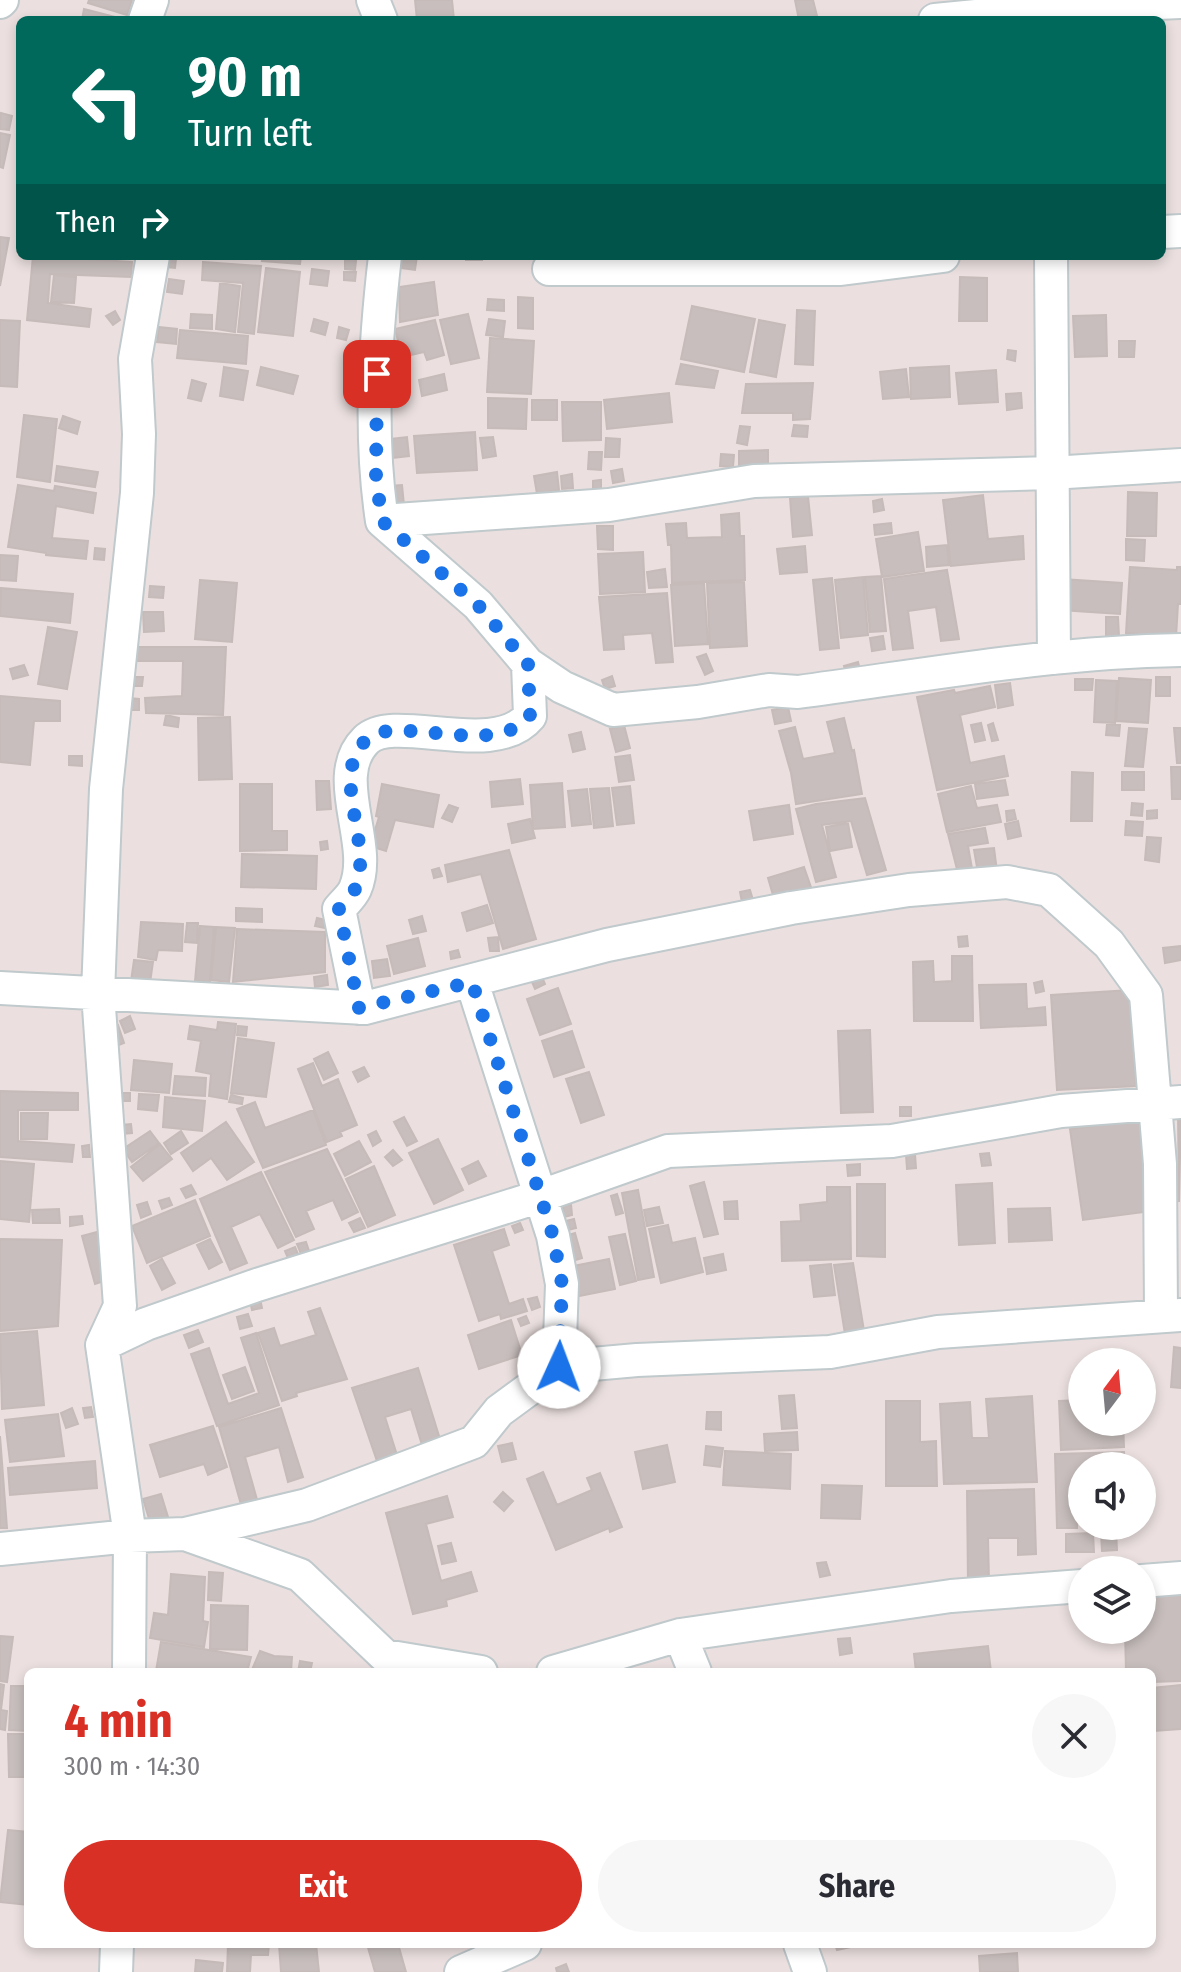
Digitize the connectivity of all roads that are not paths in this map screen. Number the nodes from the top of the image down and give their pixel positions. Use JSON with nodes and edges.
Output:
{"nodes":[{"id":1,"x":1181,"y":2,"type":"edge"},
{"id":2,"x":1067,"y":9,"type":"edge"},
{"id":3,"x":983,"y":16,"type":"edge"},
{"id":4,"x":152,"y":260,"type":"edge"},
{"id":5,"x":385,"y":260,"type":"edge"},
{"id":6,"x":912,"y":260,"type":"edge"},
{"id":7,"x":1051,"y":260,"type":"edge"},
{"id":8,"x":549,"y":269,"type":"dead end"},
{"id":9,"x":1181,"y":465,"type":"edge"},
{"id":10,"x":1051,"y":473,"type":"junction"},
{"id":11,"x":382,"y":521,"type":"junction"},
{"id":12,"x":1181,"y":650,"type":"edge"},
{"id":13,"x":1054,"y":658,"type":"junction"},
{"id":14,"x":528,"y":664,"type":"junction"},
{"id":15,"x":472,"y":982,"type":"junction"},
{"id":16,"x":0,"y":988,"type":"edge"},
{"id":17,"x":98,"y":993,"type":"junction"},
{"id":18,"x":359,"y":1008,"type":"junction"},
{"id":19,"x":1167,"y":1104,"type":"edge"},
{"id":20,"x":538,"y":1197,"type":"junction"},
{"id":21,"x":1171,"y":1316,"type":"edge"},
{"id":22,"x":102,"y":1345,"type":"junction"},
{"id":23,"x":559,"y":1367,"type":"junction"},
{"id":24,"x":185,"y":1534,"type":"junction"},
{"id":25,"x":130,"y":1536,"type":"junction"},
{"id":26,"x":0,"y":1549,"type":"edge"},
{"id":27,"x":1181,"y":1578,"type":"edge"},
{"id":28,"x":1156,"y":1580,"type":"edge"},
{"id":29,"x":1068,"y":1587,"type":"edge"},
{"id":30,"x":680,"y":1635,"type":"junction"},
{"id":31,"x":129,"y":1668,"type":"edge"},
{"id":32,"x":457,"y":1668,"type":"edge"},
{"id":33,"x":567,"y":1668,"type":"edge"},
{"id":34,"x":693,"y":1668,"type":"edge"},
{"id":35,"x":117,"y":1948,"type":"edge"},
{"id":36,"x":516,"y":1948,"type":"edge"},
{"id":37,"x":801,"y":1948,"type":"edge"},
{"id":38,"x":116,"y":1972,"type":"edge"},
{"id":39,"x":461,"y":1972,"type":"edge"},
{"id":40,"x":810,"y":1972,"type":"edge"}],
"edges":[{"from":1,"to":2,"type":"street"},
{"from":2,"to":3,"type":"street"},
{"from":4,"to":17,"type":"street"},
{"from":5,"to":11,"type":"street"},
{"from":6,"to":8,"type":"street"},
{"from":7,"to":10,"type":"street"},
{"from":9,"to":10,"type":"street"},
{"from":10,"to":11,"type":"street"},
{"from":10,"to":13,"type":"street"},
{"from":11,"to":14,"type":"street"},
{"from":12,"to":13,"type":"street"},
{"from":13,"to":14,"type":"street"},
{"from":14,"to":18,"type":"street"},
{"from":15,"to":18,"type":"street"},
{"from":15,"to":19,"type":"street"},
{"from":15,"to":20,"type":"street"},
{"from":16,"to":17,"type":"street"},
{"from":17,"to":18,"type":"street"},
{"from":17,"to":22,"type":"street"},
{"from":19,"to":20,"type":"street"},
{"from":19,"to":21,"type":"street"},
{"from":20,"to":22,"type":"street"},
{"from":20,"to":23,"type":"street"},
{"from":21,"to":23,"type":"street"},
{"from":22,"to":25,"type":"street"},
{"from":23,"to":24,"type":"street"},
{"from":24,"to":25,"type":"street"},
{"from":24,"to":32,"type":"street"},
{"from":25,"to":26,"type":"street"},
{"from":25,"to":31,"type":"street"},
{"from":27,"to":28,"type":"street"},
{"from":29,"to":30,"type":"street"},
{"from":30,"to":33,"type":"street"},
{"from":30,"to":34,"type":"street"},
{"from":35,"to":38,"type":"street"},
{"from":36,"to":39,"type":"street"},
{"from":37,"to":40,"type":"street"}]}
